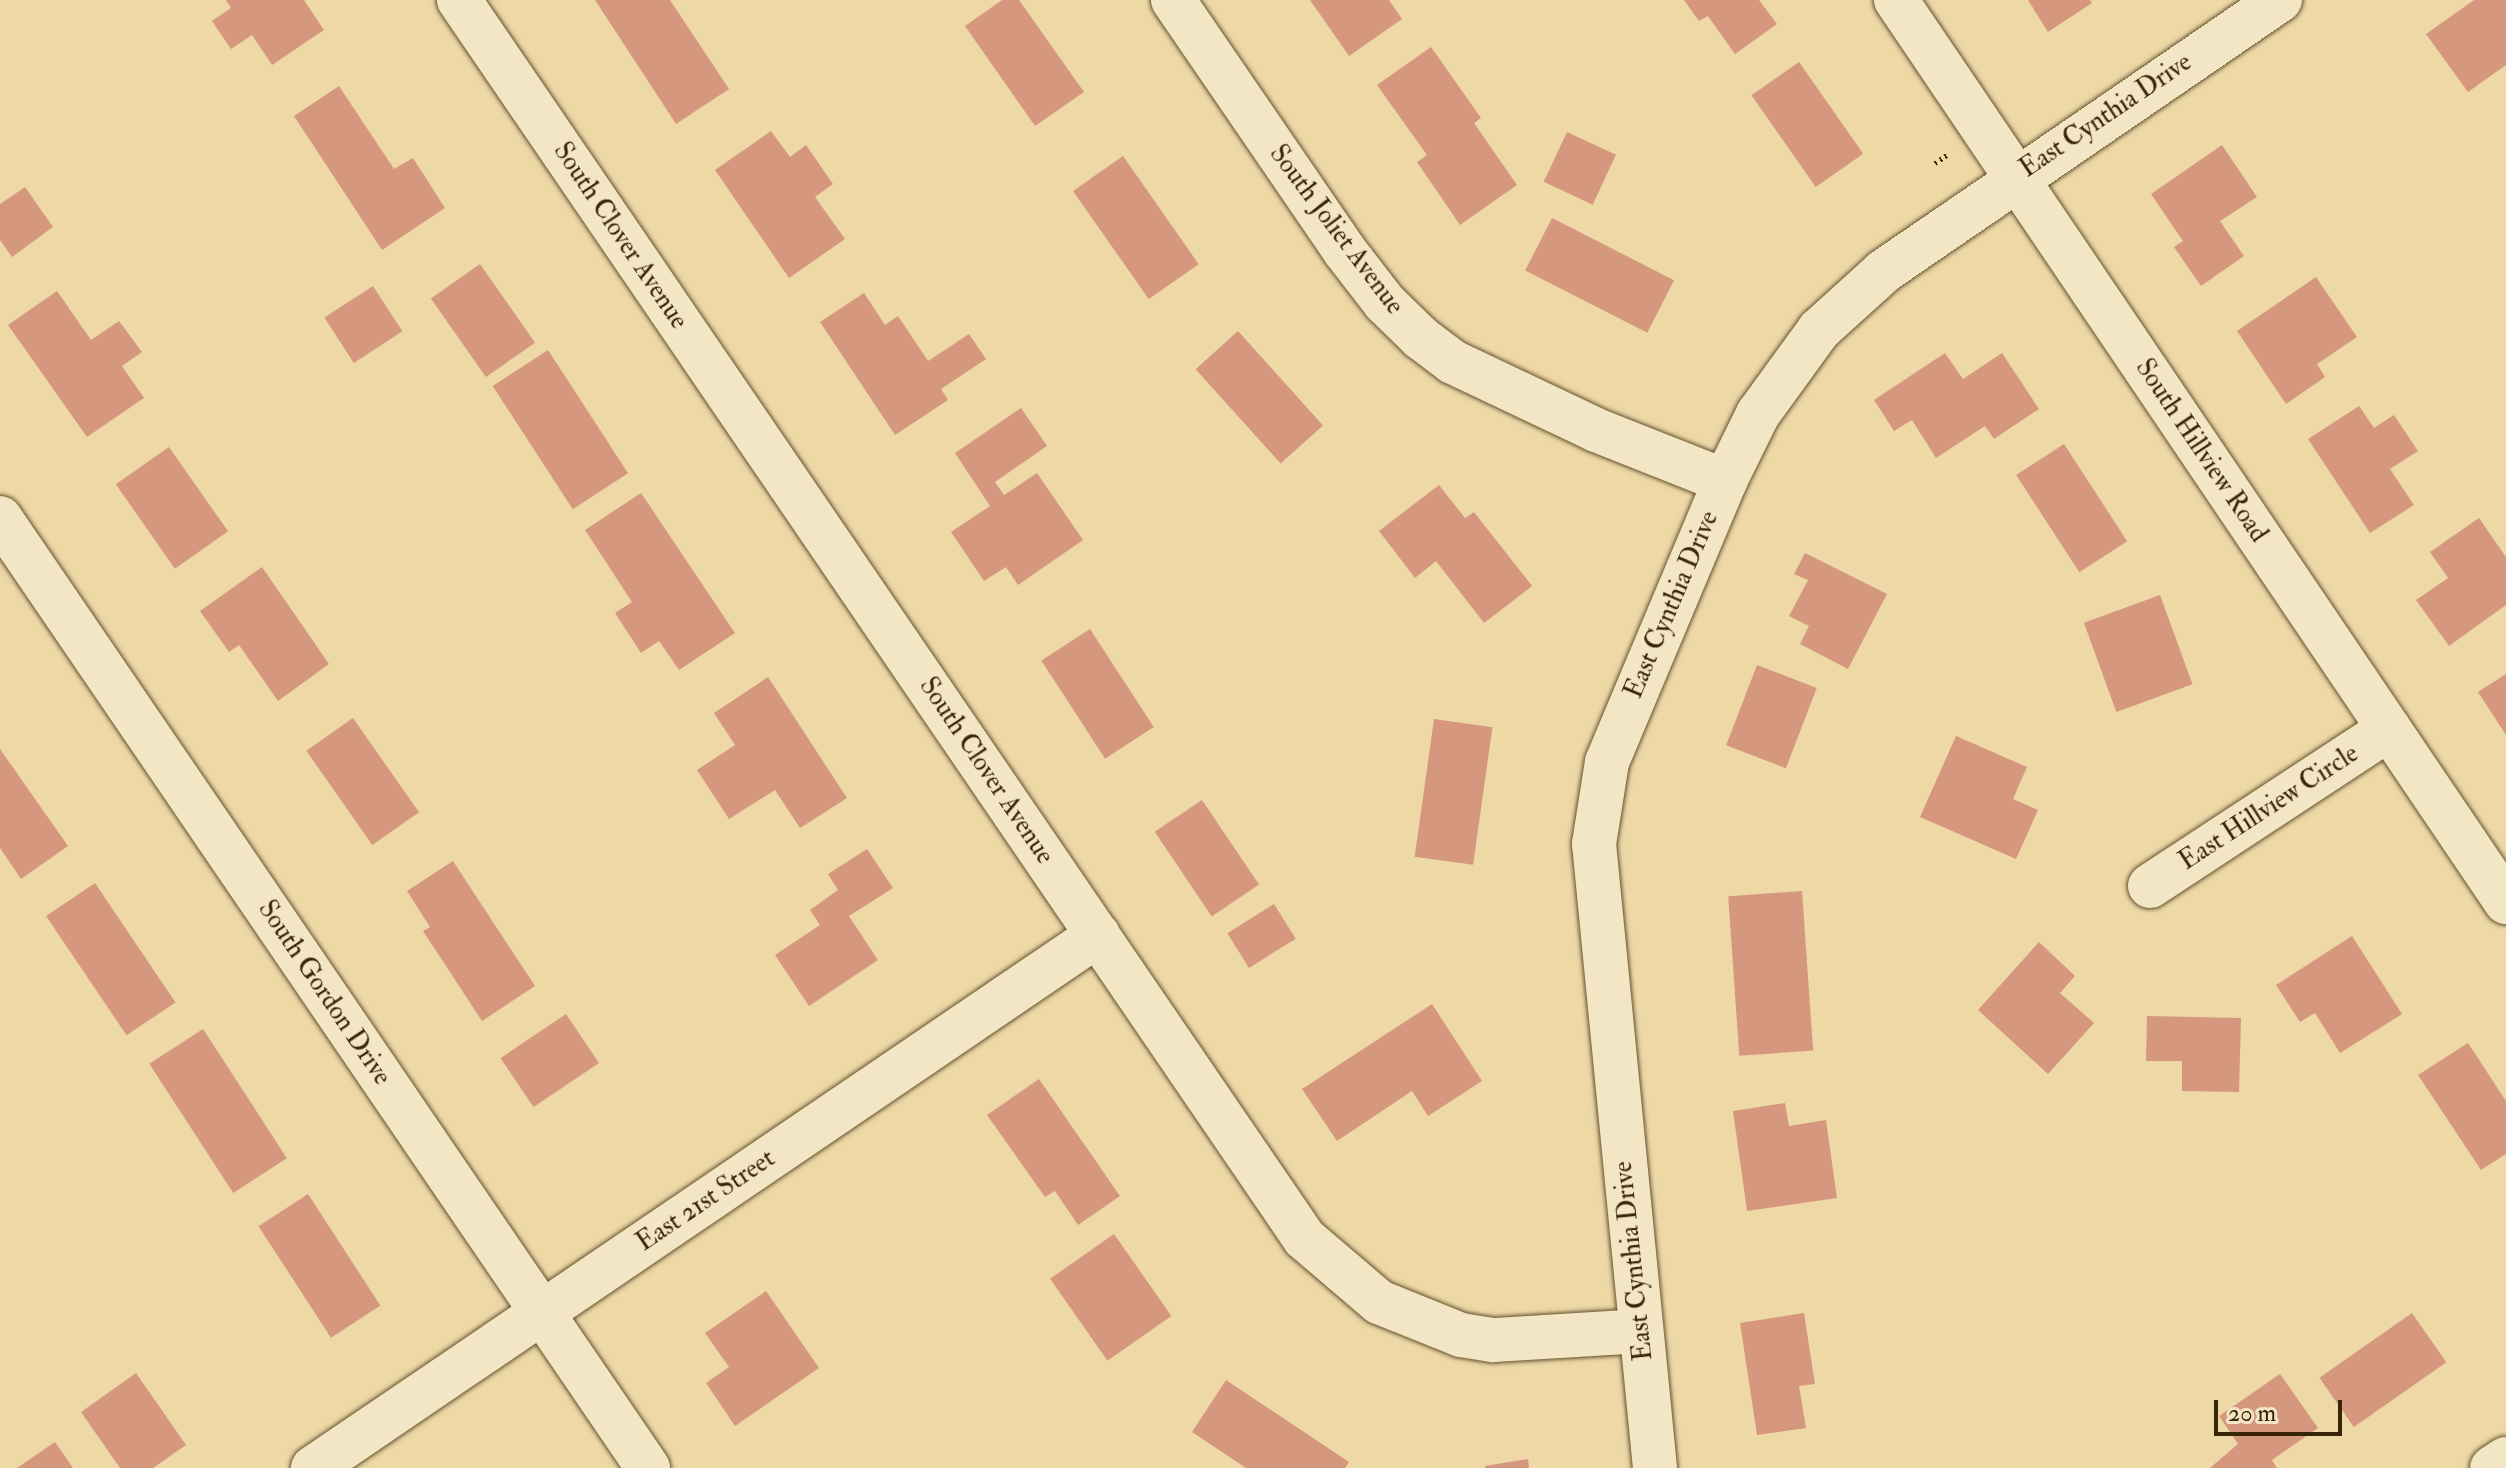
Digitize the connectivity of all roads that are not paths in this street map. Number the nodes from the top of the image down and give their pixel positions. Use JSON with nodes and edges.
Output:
{"nodes":[{"id":1,"x":459,"y":0,"type":"edge"},
{"id":2,"x":1173,"y":0,"type":"edge"},
{"id":3,"x":1896,"y":0,"type":"edge"},
{"id":4,"x":2280,"y":0,"type":"edge"},
{"id":5,"x":2015,"y":177,"type":"junction"},
{"id":6,"x":1725,"y":481,"type":"junction"},
{"id":7,"x":0,"y":518,"type":"edge"},
{"id":8,"x":2389,"y":729,"type":"junction"},
{"id":9,"x":2150,"y":886,"type":"dead end"},
{"id":10,"x":2506,"y":902,"type":"edge"},
{"id":11,"x":1098,"y":935,"type":"junction"},
{"id":12,"x":542,"y":1312,"type":"junction"},
{"id":13,"x":1641,"y":1331,"type":"junction"},
{"id":14,"x":2506,"y":1459,"type":"edge"},
{"id":15,"x":313,"y":1468,"type":"edge"},
{"id":16,"x":648,"y":1468,"type":"edge"},
{"id":17,"x":1655,"y":1468,"type":"edge"},
{"id":18,"x":2492,"y":1468,"type":"edge"}],
"edges":[{"from":1,"to":11,"type":"street","name":"South Clover Avenue"},
{"from":2,"to":6,"type":"street","name":"South Joliet Avenue"},
{"from":3,"to":5,"type":"street","name":"South Hillview Road"},
{"from":4,"to":5,"type":"street","name":"East Cynthia Drive"},
{"from":5,"to":6,"type":"street","name":"East Cynthia Drive"},
{"from":5,"to":8,"type":"street","name":"South Hillview Road"},
{"from":6,"to":13,"type":"street","name":"East Cynthia Drive"},
{"from":7,"to":12,"type":"street","name":"South Gordon Drive"},
{"from":8,"to":9,"type":"street","name":"East Hillview Circle"},
{"from":8,"to":10,"type":"street","name":"South Hillview Road"},
{"from":11,"to":12,"type":"street","name":"East 21st Street"},
{"from":11,"to":13,"type":"street","name":"South Clover Avenue"},
{"from":12,"to":15,"type":"street","name":"East 21st Street"},
{"from":12,"to":16,"type":"street","name":"South Gordon Drive"},
{"from":13,"to":17,"type":"street","name":"East Cynthia Drive"},
{"from":14,"to":18,"type":"street"}]}
